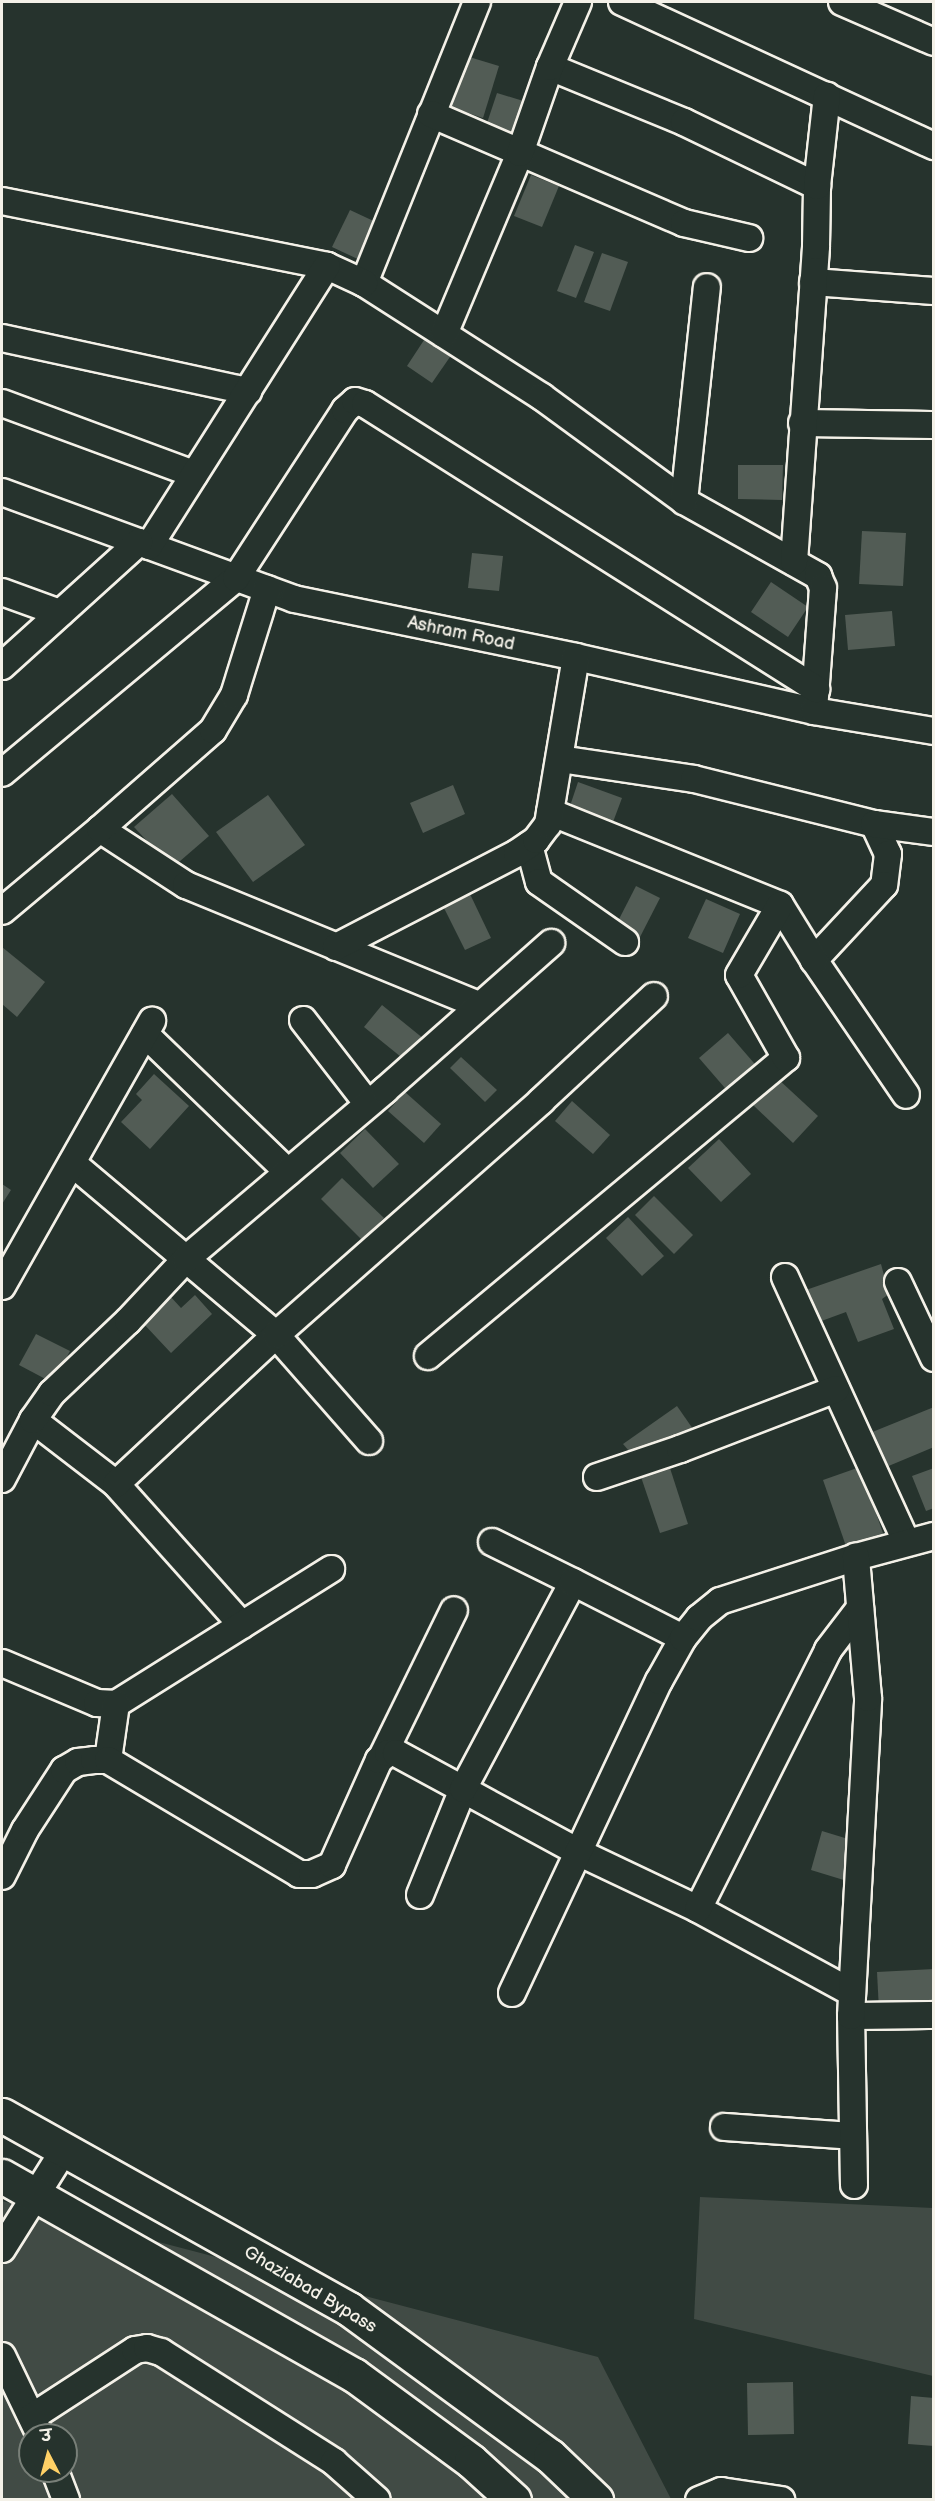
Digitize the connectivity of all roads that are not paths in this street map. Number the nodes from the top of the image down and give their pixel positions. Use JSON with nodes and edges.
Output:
{"nodes":[{"id":1,"x":477,"y":2,"type":"edge"},
{"id":2,"x":578,"y":2,"type":"edge"},
{"id":3,"x":622,"y":2,"type":"edge"},
{"id":4,"x":842,"y":2,"type":"edge"},
{"id":5,"x":933,"y":42,"type":"edge"},
{"id":6,"x":550,"y":67,"type":"junction"},
{"id":7,"x":827,"y":96,"type":"junction"},
{"id":8,"x":431,"y":114,"type":"junction"},
{"id":9,"x":932,"y":143,"type":"edge"},
{"id":10,"x":520,"y":153,"type":"junction"},
{"id":11,"x":818,"y":186,"type":"junction"},
{"id":12,"x":2,"y":201,"type":"edge"},
{"id":13,"x":749,"y":238,"type":"dead end"},
{"id":14,"x":327,"y":266,"type":"junction"},
{"id":15,"x":813,"y":282,"type":"junction"},
{"id":16,"x":364,"y":283,"type":"junction"},
{"id":17,"x":707,"y":287,"type":"dead end"},
{"id":18,"x":933,"y":291,"type":"edge"},
{"id":19,"x":444,"y":334,"type":"junction"},
{"id":20,"x":2,"y":338,"type":"edge"},
{"id":21,"x":248,"y":391,"type":"junction"},
{"id":22,"x":2,"y":403,"type":"edge"},
{"id":23,"x":802,"y":423,"type":"junction"},
{"id":24,"x":933,"y":425,"type":"edge"},
{"id":25,"x":194,"y":474,"type":"junction"},
{"id":26,"x":2,"y":492,"type":"edge"},
{"id":27,"x":684,"y":501,"type":"junction"},
{"id":28,"x":144,"y":544,"type":"junction"},
{"id":29,"x":794,"y":562,"type":"junction"},
{"id":30,"x":236,"y":578,"type":"junction"},
{"id":31,"x":267,"y":589,"type":"junction"},
{"id":32,"x":2,"y":592,"type":"edge"},
{"id":33,"x":60,"y":613,"type":"junction"},
{"id":34,"x":576,"y":657,"type":"junction"},
{"id":35,"x":2,"y":666,"type":"edge"},
{"id":36,"x":815,"y":700,"type":"junction"},
{"id":37,"x":933,"y":731,"type":"edge"},
{"id":38,"x":560,"y":759,"type":"junction"},
{"id":39,"x":2,"y":773,"type":"edge"},
{"id":40,"x":550,"y":812,"type":"junction"},
{"id":41,"x":874,"y":824,"type":"junction"},
{"id":42,"x":100,"y":829,"type":"junction"},
{"id":43,"x":933,"y":832,"type":"edge"},
{"id":44,"x":529,"y":845,"type":"junction"},
{"id":45,"x":780,"y":905,"type":"junction"},
{"id":46,"x":2,"y":911,"type":"edge"},
{"id":47,"x":625,"y":942,"type":"dead end"},
{"id":48,"x":551,"y":943,"type":"dead end"},
{"id":49,"x":336,"y":947,"type":"junction"},
{"id":50,"x":814,"y":960,"type":"junction"},
{"id":51,"x":654,"y":996,"type":"dead end"},
{"id":52,"x":479,"y":1005,"type":"junction"},
{"id":53,"x":303,"y":1020,"type":"dead end"},
{"id":54,"x":906,"y":1095,"type":"dead end"},
{"id":55,"x":368,"y":1104,"type":"junction"},
{"id":56,"x":72,"y":1162,"type":"junction"},
{"id":57,"x":288,"y":1172,"type":"junction"},
{"id":58,"x":186,"y":1259,"type":"junction"},
{"id":59,"x":785,"y":1277,"type":"dead end"},
{"id":60,"x":898,"y":1282,"type":"dead end"},
{"id":61,"x":2,"y":1286,"type":"edge"},
{"id":62,"x":276,"y":1335,"type":"junction"},
{"id":63,"x":428,"y":1356,"type":"dead end"},
{"id":64,"x":933,"y":1358,"type":"edge"},
{"id":65,"x":836,"y":1389,"type":"junction"},
{"id":66,"x":33,"y":1420,"type":"junction"},
{"id":67,"x":369,"y":1441,"type":"dead end"},
{"id":68,"x":597,"y":1477,"type":"dead end"},
{"id":69,"x":2,"y":1479,"type":"edge"},
{"id":70,"x":116,"y":1484,"type":"junction"},
{"id":71,"x":933,"y":1536,"type":"edge"},
{"id":72,"x":492,"y":1542,"type":"dead end"},
{"id":73,"x":906,"y":1542,"type":"junction"},
{"id":74,"x":856,"y":1557,"type":"junction"},
{"id":75,"x":331,"y":1569,"type":"dead end"},
{"id":76,"x":573,"y":1582,"type":"junction"},
{"id":77,"x":860,"y":1608,"type":"junction"},
{"id":78,"x":454,"y":1610,"type":"dead end"},
{"id":79,"x":242,"y":1625,"type":"junction"},
{"id":80,"x":683,"y":1638,"type":"junction"},
{"id":81,"x":2,"y":1663,"type":"edge"},
{"id":82,"x":117,"y":1704,"type":"junction"},
{"id":83,"x":383,"y":1755,"type":"junction"},
{"id":84,"x":108,"y":1760,"type":"junction"},
{"id":85,"x":463,"y":1789,"type":"junction"},
{"id":86,"x":578,"y":1852,"type":"junction"},
{"id":87,"x":2,"y":1876,"type":"edge"},
{"id":88,"x":420,"y":1895,"type":"dead end"},
{"id":89,"x":698,"y":1909,"type":"junction"},
{"id":90,"x":513,"y":1993,"type":"dead end"},
{"id":91,"x":851,"y":2004,"type":"junction"},
{"id":92,"x":933,"y":2015,"type":"edge"},
{"id":93,"x":2,"y":2115,"type":"edge"},
{"id":94,"x":724,"y":2127,"type":"dead end"},
{"id":95,"x":853,"y":2136,"type":"junction"},
{"id":96,"x":64,"y":2150,"type":"junction"},
{"id":97,"x":2,"y":2175,"type":"edge"},
{"id":98,"x":854,"y":2185,"type":"dead end"},
{"id":99,"x":37,"y":2195,"type":"junction"},
{"id":100,"x":2,"y":2249,"type":"edge"},
{"id":101,"x":2,"y":2356,"type":"edge"},
{"id":102,"x":35,"y":2423,"type":"edge"},
{"id":103,"x":40,"y":2423,"type":"edge"},
{"id":104,"x":60,"y":2483,"type":"edge"},
{"id":105,"x":66,"y":2499,"type":"edge"},
{"id":106,"x":377,"y":2499,"type":"edge"},
{"id":107,"x":514,"y":2499,"type":"edge"},
{"id":108,"x":596,"y":2499,"type":"edge"},
{"id":109,"x":699,"y":2499,"type":"edge"},
{"id":110,"x":781,"y":2499,"type":"edge"}],
"edges":[{"from":1,"to":8,"type":"street"},
{"from":2,"to":6,"type":"street"},
{"from":3,"to":7,"type":"street"},
{"from":4,"to":5,"type":"street"},
{"from":6,"to":10,"type":"street"},
{"from":6,"to":11,"type":"street"},
{"from":7,"to":9,"type":"street"},
{"from":7,"to":11,"type":"street"},
{"from":8,"to":10,"type":"street"},
{"from":8,"to":16,"type":"street"},
{"from":10,"to":13,"type":"street"},
{"from":10,"to":19,"type":"street"},
{"from":11,"to":15,"type":"street"},
{"from":12,"to":14,"type":"street"},
{"from":14,"to":16,"type":"street"},
{"from":14,"to":21,"type":"street"},
{"from":15,"to":18,"type":"street"},
{"from":15,"to":23,"type":"street"},
{"from":16,"to":19,"type":"street"},
{"from":17,"to":27,"type":"street"},
{"from":19,"to":27,"type":"street"},
{"from":20,"to":21,"type":"street"},
{"from":21,"to":25,"type":"street"},
{"from":22,"to":25,"type":"street"},
{"from":23,"to":24,"type":"street"},
{"from":23,"to":29,"type":"street"},
{"from":25,"to":28,"type":"street"},
{"from":26,"to":28,"type":"street","name":"Ashram Road"},
{"from":27,"to":29,"type":"street"},
{"from":28,"to":30,"type":"street","name":"Ashram Road"},
{"from":28,"to":33,"type":"street"},
{"from":29,"to":36,"type":"street"},
{"from":30,"to":31,"type":"street","name":"Ashram Road"},
{"from":30,"to":36,"type":"street"},
{"from":30,"to":39,"type":"street"},
{"from":31,"to":34,"type":"street","name":"Ashram Road"},
{"from":31,"to":42,"type":"street"},
{"from":32,"to":33,"type":"street"},
{"from":33,"to":35,"type":"street"},
{"from":34,"to":36,"type":"street","name":"Ashram Road"},
{"from":34,"to":38,"type":"street"},
{"from":36,"to":37,"type":"street","name":"Ashram Road"},
{"from":38,"to":40,"type":"street"},
{"from":38,"to":41,"type":"street"},
{"from":40,"to":44,"type":"street"},
{"from":40,"to":45,"type":"street"},
{"from":41,"to":43,"type":"street"},
{"from":41,"to":50,"type":"street"},
{"from":42,"to":46,"type":"street"},
{"from":42,"to":49,"type":"street"},
{"from":44,"to":47,"type":"street"},
{"from":44,"to":49,"type":"street"},
{"from":45,"to":50,"type":"street"},
{"from":45,"to":63,"type":"street"},
{"from":48,"to":52,"type":"street"},
{"from":49,"to":52,"type":"street"},
{"from":50,"to":54,"type":"street"},
{"from":51,"to":62,"type":"street"},
{"from":52,"to":55,"type":"street"},
{"from":53,"to":55,"type":"street"},
{"from":55,"to":57,"type":"street"},
{"from":56,"to":57,"type":"street"},
{"from":56,"to":58,"type":"street"},
{"from":56,"to":61,"type":"street"},
{"from":57,"to":58,"type":"street"},
{"from":58,"to":62,"type":"street"},
{"from":58,"to":66,"type":"street"},
{"from":59,"to":65,"type":"street"},
{"from":60,"to":64,"type":"street"},
{"from":62,"to":67,"type":"street"},
{"from":62,"to":70,"type":"street"},
{"from":65,"to":68,"type":"street"},
{"from":65,"to":73,"type":"street"},
{"from":66,"to":69,"type":"street"},
{"from":66,"to":70,"type":"street"},
{"from":70,"to":79,"type":"street"},
{"from":71,"to":73,"type":"street"},
{"from":72,"to":76,"type":"street"},
{"from":73,"to":74,"type":"street"},
{"from":74,"to":77,"type":"street"},
{"from":74,"to":80,"type":"street"},
{"from":75,"to":79,"type":"street"},
{"from":76,"to":80,"type":"street"},
{"from":76,"to":85,"type":"street"},
{"from":77,"to":89,"type":"street"},
{"from":77,"to":91,"type":"street"},
{"from":78,"to":83,"type":"street"},
{"from":79,"to":82,"type":"street"},
{"from":80,"to":86,"type":"street"},
{"from":81,"to":82,"type":"street"},
{"from":82,"to":84,"type":"street"},
{"from":83,"to":84,"type":"street"},
{"from":83,"to":85,"type":"street"},
{"from":84,"to":87,"type":"street"},
{"from":85,"to":86,"type":"street"},
{"from":85,"to":88,"type":"street"},
{"from":86,"to":89,"type":"street"},
{"from":86,"to":90,"type":"street"},
{"from":89,"to":91,"type":"street"},
{"from":91,"to":92,"type":"street"},
{"from":91,"to":95,"type":"street"},
{"from":93,"to":96,"type":"main road","name":"Ghaziabad Bypass"},
{"from":94,"to":95,"type":"street"},
{"from":95,"to":98,"type":"street"},
{"from":96,"to":99,"type":"street"},
{"from":96,"to":108,"type":"main road","name":"Ghaziabad Bypass"},
{"from":97,"to":99,"type":"main road"},
{"from":99,"to":100,"type":"street"},
{"from":99,"to":107,"type":"main road"},
{"from":101,"to":102,"type":"street"},
{"from":103,"to":106,"type":"street"},
{"from":104,"to":105,"type":"street"},
{"from":109,"to":110,"type":"street"}]}
